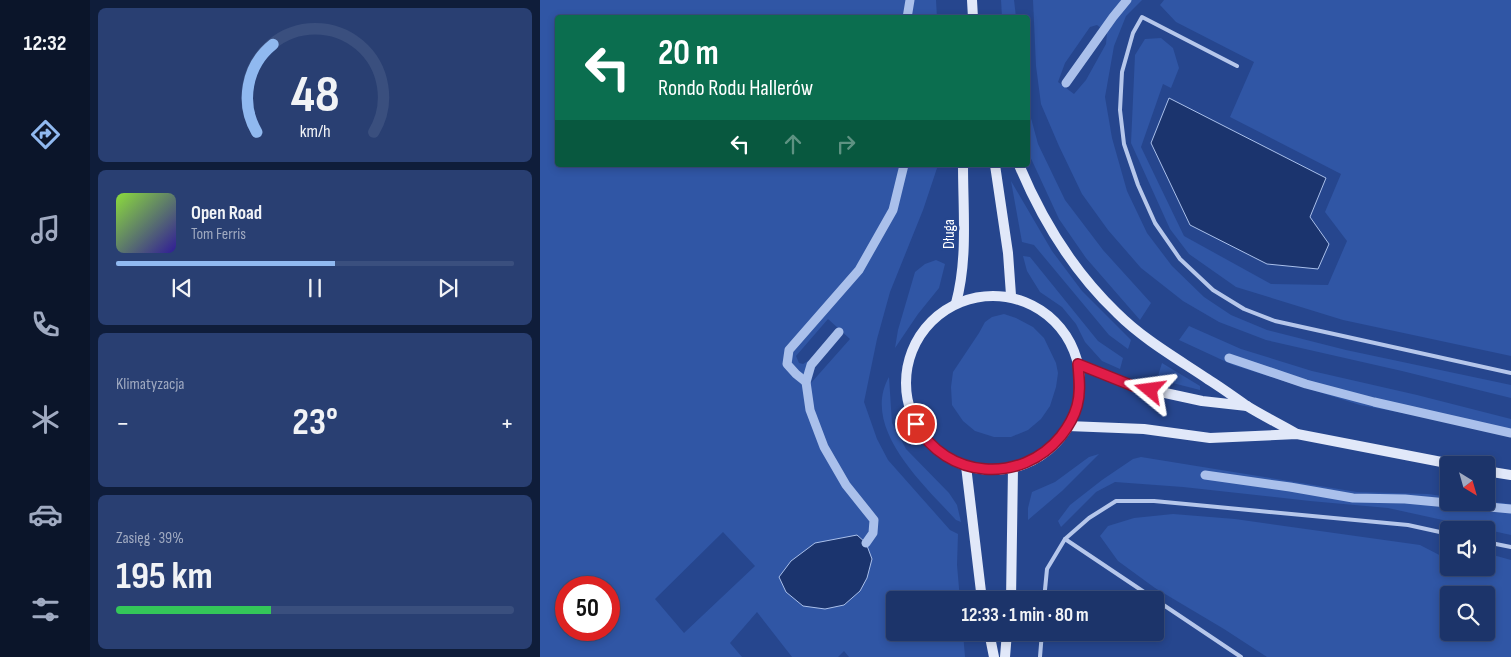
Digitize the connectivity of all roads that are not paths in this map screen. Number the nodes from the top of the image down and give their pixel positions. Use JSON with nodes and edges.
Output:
{"nodes":[{"id":1,"x":972,"y":0,"type":"edge"},
{"id":2,"x":973,"y":15,"type":"edge"},
{"id":3,"x":1237,"y":66,"type":"dead end"},
{"id":4,"x":963,"y":167,"type":"edge"},
{"id":5,"x":995,"y":167,"type":"edge"},
{"id":6,"x":1020,"y":167,"type":"edge"},
{"id":7,"x":1012,"y":295,"type":"junction"},
{"id":8,"x":956,"y":303,"type":"junction"},
{"id":9,"x":1078,"y":364,"type":"junction"},
{"id":10,"x":1511,"y":373,"type":"edge"},
{"id":11,"x":1248,"y":406,"type":"junction"},
{"id":12,"x":1068,"y":426,"type":"junction"},
{"id":13,"x":1297,"y":434,"type":"junction"},
{"id":14,"x":1440,"y":462,"type":"edge"},
{"id":15,"x":966,"y":466,"type":"junction"},
{"id":16,"x":1013,"y":468,"type":"junction"},
{"id":17,"x":1495,"y":472,"type":"edge"},
{"id":18,"x":1511,"y":475,"type":"edge"},
{"id":19,"x":1440,"y":532,"type":"edge"},
{"id":20,"x":1064,"y":539,"type":"junction"},
{"id":21,"x":1495,"y":544,"type":"edge"},
{"id":22,"x":1511,"y":548,"type":"edge"},
{"id":23,"x":981,"y":591,"type":"edge"},
{"id":24,"x":1011,"y":591,"type":"edge"},
{"id":25,"x":1045,"y":591,"type":"edge"},
{"id":26,"x":990,"y":641,"type":"edge"},
{"id":27,"x":1007,"y":641,"type":"edge"},
{"id":28,"x":1041,"y":641,"type":"edge"},
{"id":29,"x":994,"y":657,"type":"edge"},
{"id":30,"x":1004,"y":657,"type":"edge"},
{"id":31,"x":1040,"y":657,"type":"edge"},
{"id":32,"x":1241,"y":657,"type":"edge"}],
"edges":[{"from":1,"to":2,"type":"main road"},
{"from":3,"to":10,"type":"lane"},
{"from":4,"to":8,"type":"main road","name":"Długa"},
{"from":5,"to":7,"type":"main road"},
{"from":6,"to":11,"type":"main road"},
{"from":7,"to":8,"type":"main road"},
{"from":7,"to":9,"type":"main road"},
{"from":8,"to":15,"type":"main road"},
{"from":9,"to":11,"type":"main road"},
{"from":9,"to":12,"type":"main road"},
{"from":11,"to":13,"type":"main road"},
{"from":12,"to":13,"type":"main road"},
{"from":12,"to":16,"type":"main road"},
{"from":13,"to":14,"type":"main road"},
{"from":15,"to":16,"type":"main road"},
{"from":15,"to":23,"type":"main road"},
{"from":16,"to":24,"type":"main road"},
{"from":17,"to":18,"type":"main road"},
{"from":19,"to":20,"type":"lane"},
{"from":20,"to":25,"type":"lane"},
{"from":20,"to":32,"type":"lane"},
{"from":21,"to":22,"type":"lane"},
{"from":26,"to":29,"type":"main road"},
{"from":27,"to":30,"type":"main road"},
{"from":28,"to":31,"type":"lane"}]}
